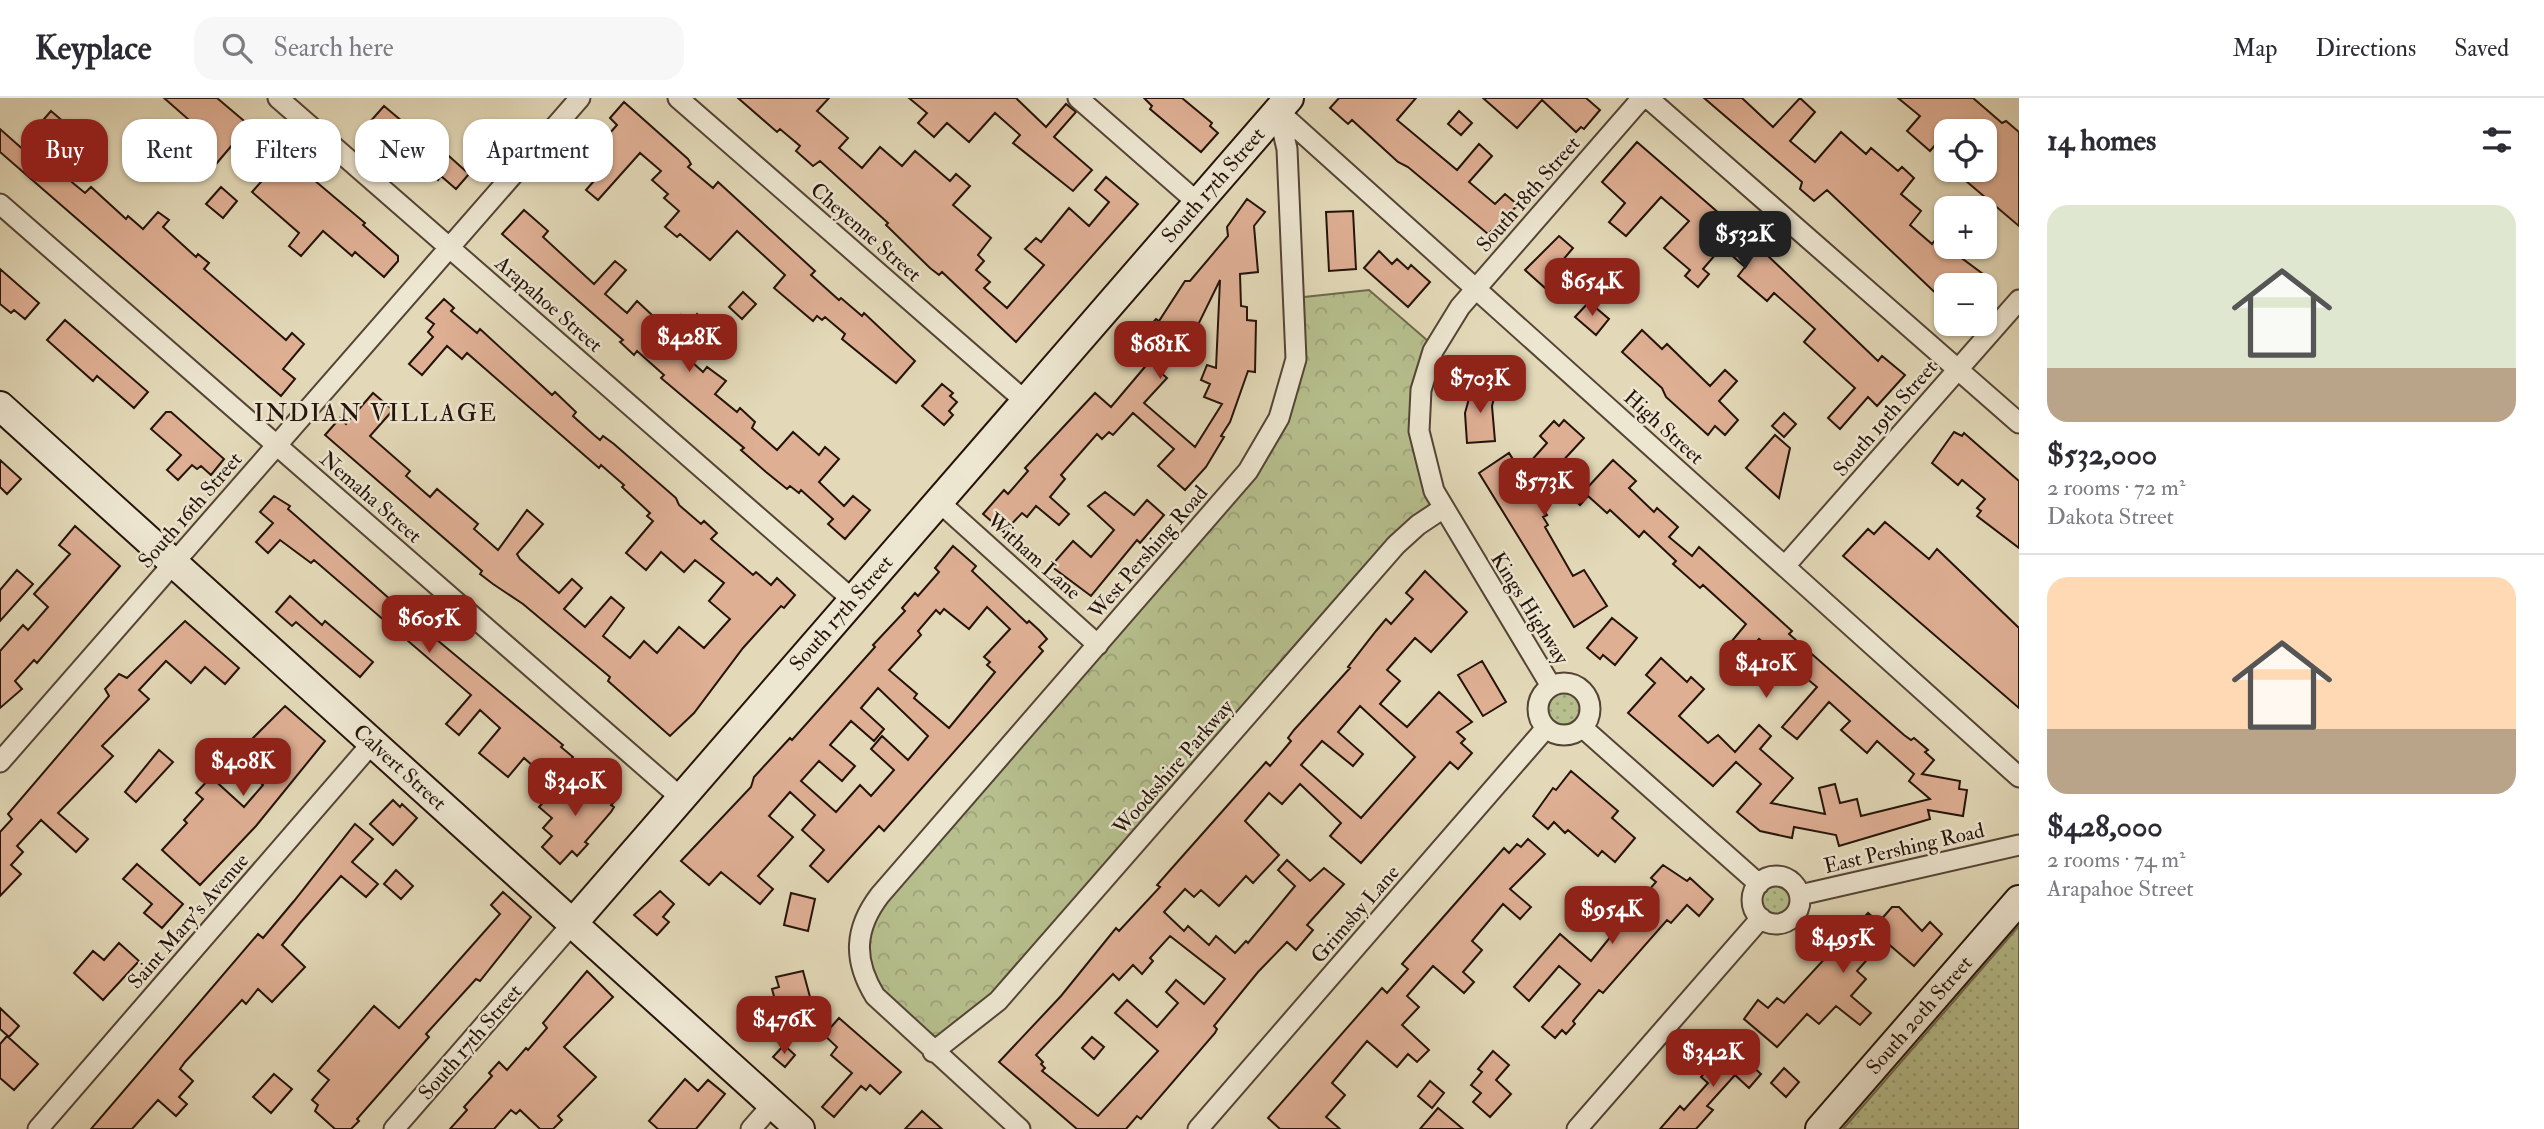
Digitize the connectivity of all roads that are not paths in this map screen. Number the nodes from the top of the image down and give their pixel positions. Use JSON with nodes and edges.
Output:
{"nodes":[{"id":1,"x":278,"y":98,"type":"edge"},
{"id":2,"x":580,"y":98,"type":"edge"},
{"id":3,"x":678,"y":98,"type":"edge"},
{"id":4,"x":1078,"y":98,"type":"edge"},
{"id":5,"x":1642,"y":98,"type":"edge"},
{"id":6,"x":1648,"y":98,"type":"edge"},
{"id":7,"x":1284,"y":104,"type":"edge"},
{"id":8,"x":1198,"y":203,"type":"junction"},
{"id":9,"x":0,"y":204,"type":"edge"},
{"id":10,"x":449,"y":248,"type":"junction"},
{"id":11,"x":1476,"y":288,"type":"junction"},
{"id":12,"x":2019,"y":300,"type":"edge"},
{"id":13,"x":1958,"y":370,"type":"junction"},
{"id":14,"x":1025,"y":401,"type":"junction"},
{"id":15,"x":0,"y":406,"type":"edge"},
{"id":16,"x":2019,"y":423,"type":"edge"},
{"id":17,"x":277,"y":445,"type":"junction"},
{"id":18,"x":938,"y":500,"type":"junction"},
{"id":19,"x":1442,"y":509,"type":"junction"},
{"id":20,"x":174,"y":563,"type":"junction"},
{"id":21,"x":1785,"y":566,"type":"junction"},
{"id":22,"x":853,"y":600,"type":"junction"},
{"id":23,"x":1098,"y":645,"type":"junction"},
{"id":24,"x":1551,"y":686,"type":"junction"},
{"id":25,"x":1546,"y":728,"type":"junction"},
{"id":26,"x":1583,"y":728,"type":"junction"},
{"id":27,"x":373,"y":742,"type":"junction"},
{"id":28,"x":0,"y":762,"type":"edge"},
{"id":29,"x":2019,"y":777,"type":"edge"},
{"id":30,"x":680,"y":797,"type":"junction"},
{"id":31,"x":2019,"y":845,"type":"edge"},
{"id":32,"x":1759,"y":884,"type":"junction"},
{"id":33,"x":1800,"y":895,"type":"junction"},
{"id":34,"x":2019,"y":901,"type":"edge"},
{"id":35,"x":1761,"y":918,"type":"junction"},
{"id":36,"x":573,"y":923,"type":"junction"},
{"id":37,"x":933,"y":1052,"type":"junction"},
{"id":38,"x":773,"y":1104,"type":"junction"},
{"id":39,"x":37,"y":1129,"type":"edge"},
{"id":40,"x":394,"y":1129,"type":"edge"},
{"id":41,"x":751,"y":1129,"type":"edge"},
{"id":42,"x":800,"y":1129,"type":"edge"},
{"id":43,"x":1020,"y":1129,"type":"edge"},
{"id":44,"x":1198,"y":1129,"type":"edge"},
{"id":45,"x":1577,"y":1129,"type":"edge"},
{"id":46,"x":1820,"y":1129,"type":"edge"}],
"edges":[{"from":1,"to":10,"type":"street","name":"Arapahoe Street"},
{"from":2,"to":10,"type":"street","name":"South 16th Street"},
{"from":3,"to":14,"type":"street","name":"Cheyenne Street"},
{"from":4,"to":8,"type":"street"},
{"from":5,"to":11,"type":"street","name":"South 18th Street"},
{"from":6,"to":13,"type":"street"},
{"from":7,"to":8,"type":"street","name":"South 17th Street"},
{"from":7,"to":11,"type":"street","name":"High Street"},
{"from":7,"to":23,"type":"street","name":"West Pershing Road"},
{"from":8,"to":14,"type":"street","name":"South 17th Street"},
{"from":9,"to":17,"type":"street","name":"Nemaha Street"},
{"from":10,"to":17,"type":"street","name":"South 16th Street"},
{"from":10,"to":22,"type":"street","name":"Arapahoe Street"},
{"from":11,"to":19,"type":"street","name":"Kings Highway"},
{"from":11,"to":21,"type":"street","name":"High Street"},
{"from":12,"to":13,"type":"street","name":"South 19th Street"},
{"from":13,"to":16,"type":"street"},
{"from":13,"to":21,"type":"street","name":"South 19th Street"},
{"from":14,"to":18,"type":"street","name":"South 17th Street"},
{"from":15,"to":20,"type":"street","name":"Calvert Street"},
{"from":17,"to":20,"type":"street","name":"South 16th Street"},
{"from":17,"to":30,"type":"street","name":"Nemaha Street"},
{"from":18,"to":22,"type":"street","name":"South 17th Street"},
{"from":18,"to":23,"type":"street","name":"Witham Lane"},
{"from":19,"to":24,"type":"street","name":"Kings Highway"},
{"from":19,"to":37,"type":"street","name":"Woodsshire Parkway"},
{"from":20,"to":27,"type":"street","name":"Calvert Street"},
{"from":20,"to":28,"type":"street","name":"South 16th Street"},
{"from":21,"to":29,"type":"street","name":"High Street"},
{"from":22,"to":30,"type":"street","name":"South 17th Street"},
{"from":23,"to":37,"type":"street","name":"West Pershing Road"},
{"from":24,"to":25,"type":"street"},
{"from":24,"to":26,"type":"street"},
{"from":25,"to":26,"type":"street"},
{"from":25,"to":44,"type":"street","name":"Grimsby Lane"},
{"from":26,"to":32,"type":"street"},
{"from":27,"to":36,"type":"street","name":"Calvert Street"},
{"from":27,"to":39,"type":"street","name":"Saint Mary's Avenue"},
{"from":30,"to":36,"type":"street","name":"South 17th Street"},
{"from":31,"to":33,"type":"street","name":"East Pershing Road"},
{"from":32,"to":33,"type":"street"},
{"from":32,"to":35,"type":"street"},
{"from":33,"to":35,"type":"street"},
{"from":34,"to":46,"type":"street","name":"South 20th Street"},
{"from":35,"to":45,"type":"street"},
{"from":36,"to":38,"type":"street","name":"Calvert Street"},
{"from":36,"to":40,"type":"street","name":"South 17th Street"},
{"from":37,"to":43,"type":"street"},
{"from":38,"to":41,"type":"street"},
{"from":38,"to":42,"type":"street","name":"Calvert Street"}]}
